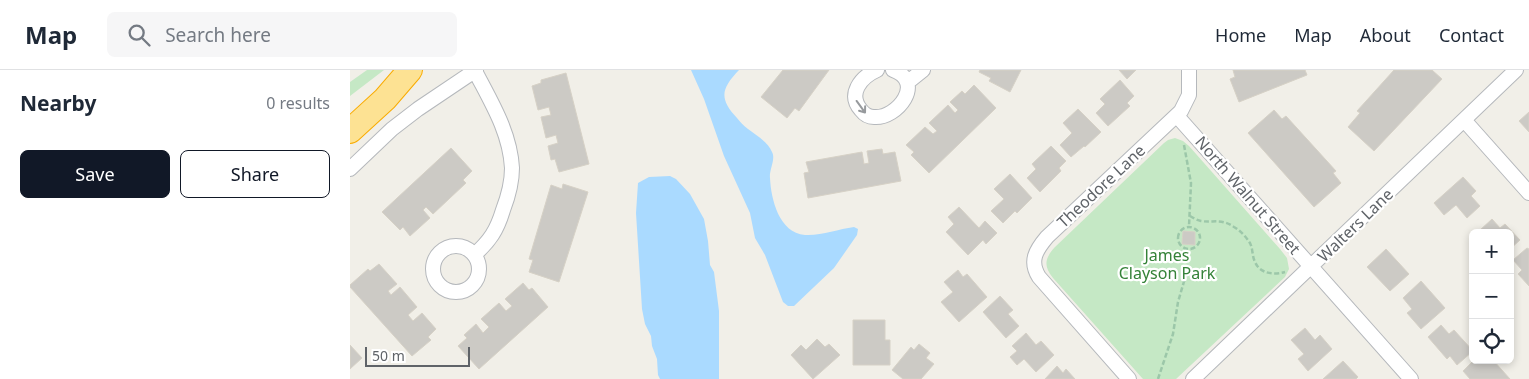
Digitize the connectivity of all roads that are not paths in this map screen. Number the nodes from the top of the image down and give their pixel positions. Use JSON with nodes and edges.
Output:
{"nodes":[{"id":1,"x":401,"y":70,"type":"edge"},
{"id":2,"x":410,"y":70,"type":"edge"},
{"id":3,"x":476,"y":70,"type":"edge"},
{"id":4,"x":876,"y":70,"type":"edge"},
{"id":5,"x":893,"y":70,"type":"edge"},
{"id":6,"x":923,"y":70,"type":"edge"},
{"id":7,"x":1189,"y":70,"type":"edge"},
{"id":8,"x":1516,"y":70,"type":"edge"},
{"id":9,"x":908,"y":82,"type":"junction"},
{"id":10,"x":350,"y":111,"type":"edge"},
{"id":11,"x":1177,"y":116,"type":"junction"},
{"id":12,"x":1464,"y":120,"type":"junction"},
{"id":13,"x":350,"y":131,"type":"edge"},
{"id":14,"x":350,"y":169,"type":"edge"},
{"id":15,"x":1529,"y":193,"type":"edge"},
{"id":16,"x":474,"y":255,"type":"dead end"},
{"id":17,"x":1311,"y":267,"type":"junction"},
{"id":18,"x":1129,"y":379,"type":"edge"},
{"id":19,"x":1193,"y":379,"type":"edge"},
{"id":20,"x":1411,"y":379,"type":"edge"}],
"edges":[{"from":1,"to":10,"type":"highway"},
{"from":2,"to":13,"type":"highway"},
{"from":3,"to":14,"type":"street"},
{"from":3,"to":16,"type":"street"},
{"from":4,"to":9,"type":"street","one_way":true},
{"from":5,"to":9,"type":"street"},
{"from":6,"to":9,"type":"street"},
{"from":7,"to":11,"type":"street"},
{"from":8,"to":12,"type":"street","name":"Walters Lane"},
{"from":11,"to":17,"type":"street","name":"North Walnut Street"},
{"from":11,"to":18,"type":"street","name":"Theodore Lane"},
{"from":12,"to":15,"type":"street"},
{"from":12,"to":17,"type":"street","name":"Walters Lane"},
{"from":17,"to":19,"type":"street","name":"Walters Lane"},
{"from":17,"to":20,"type":"street","name":"North Walnut Street"}]}
